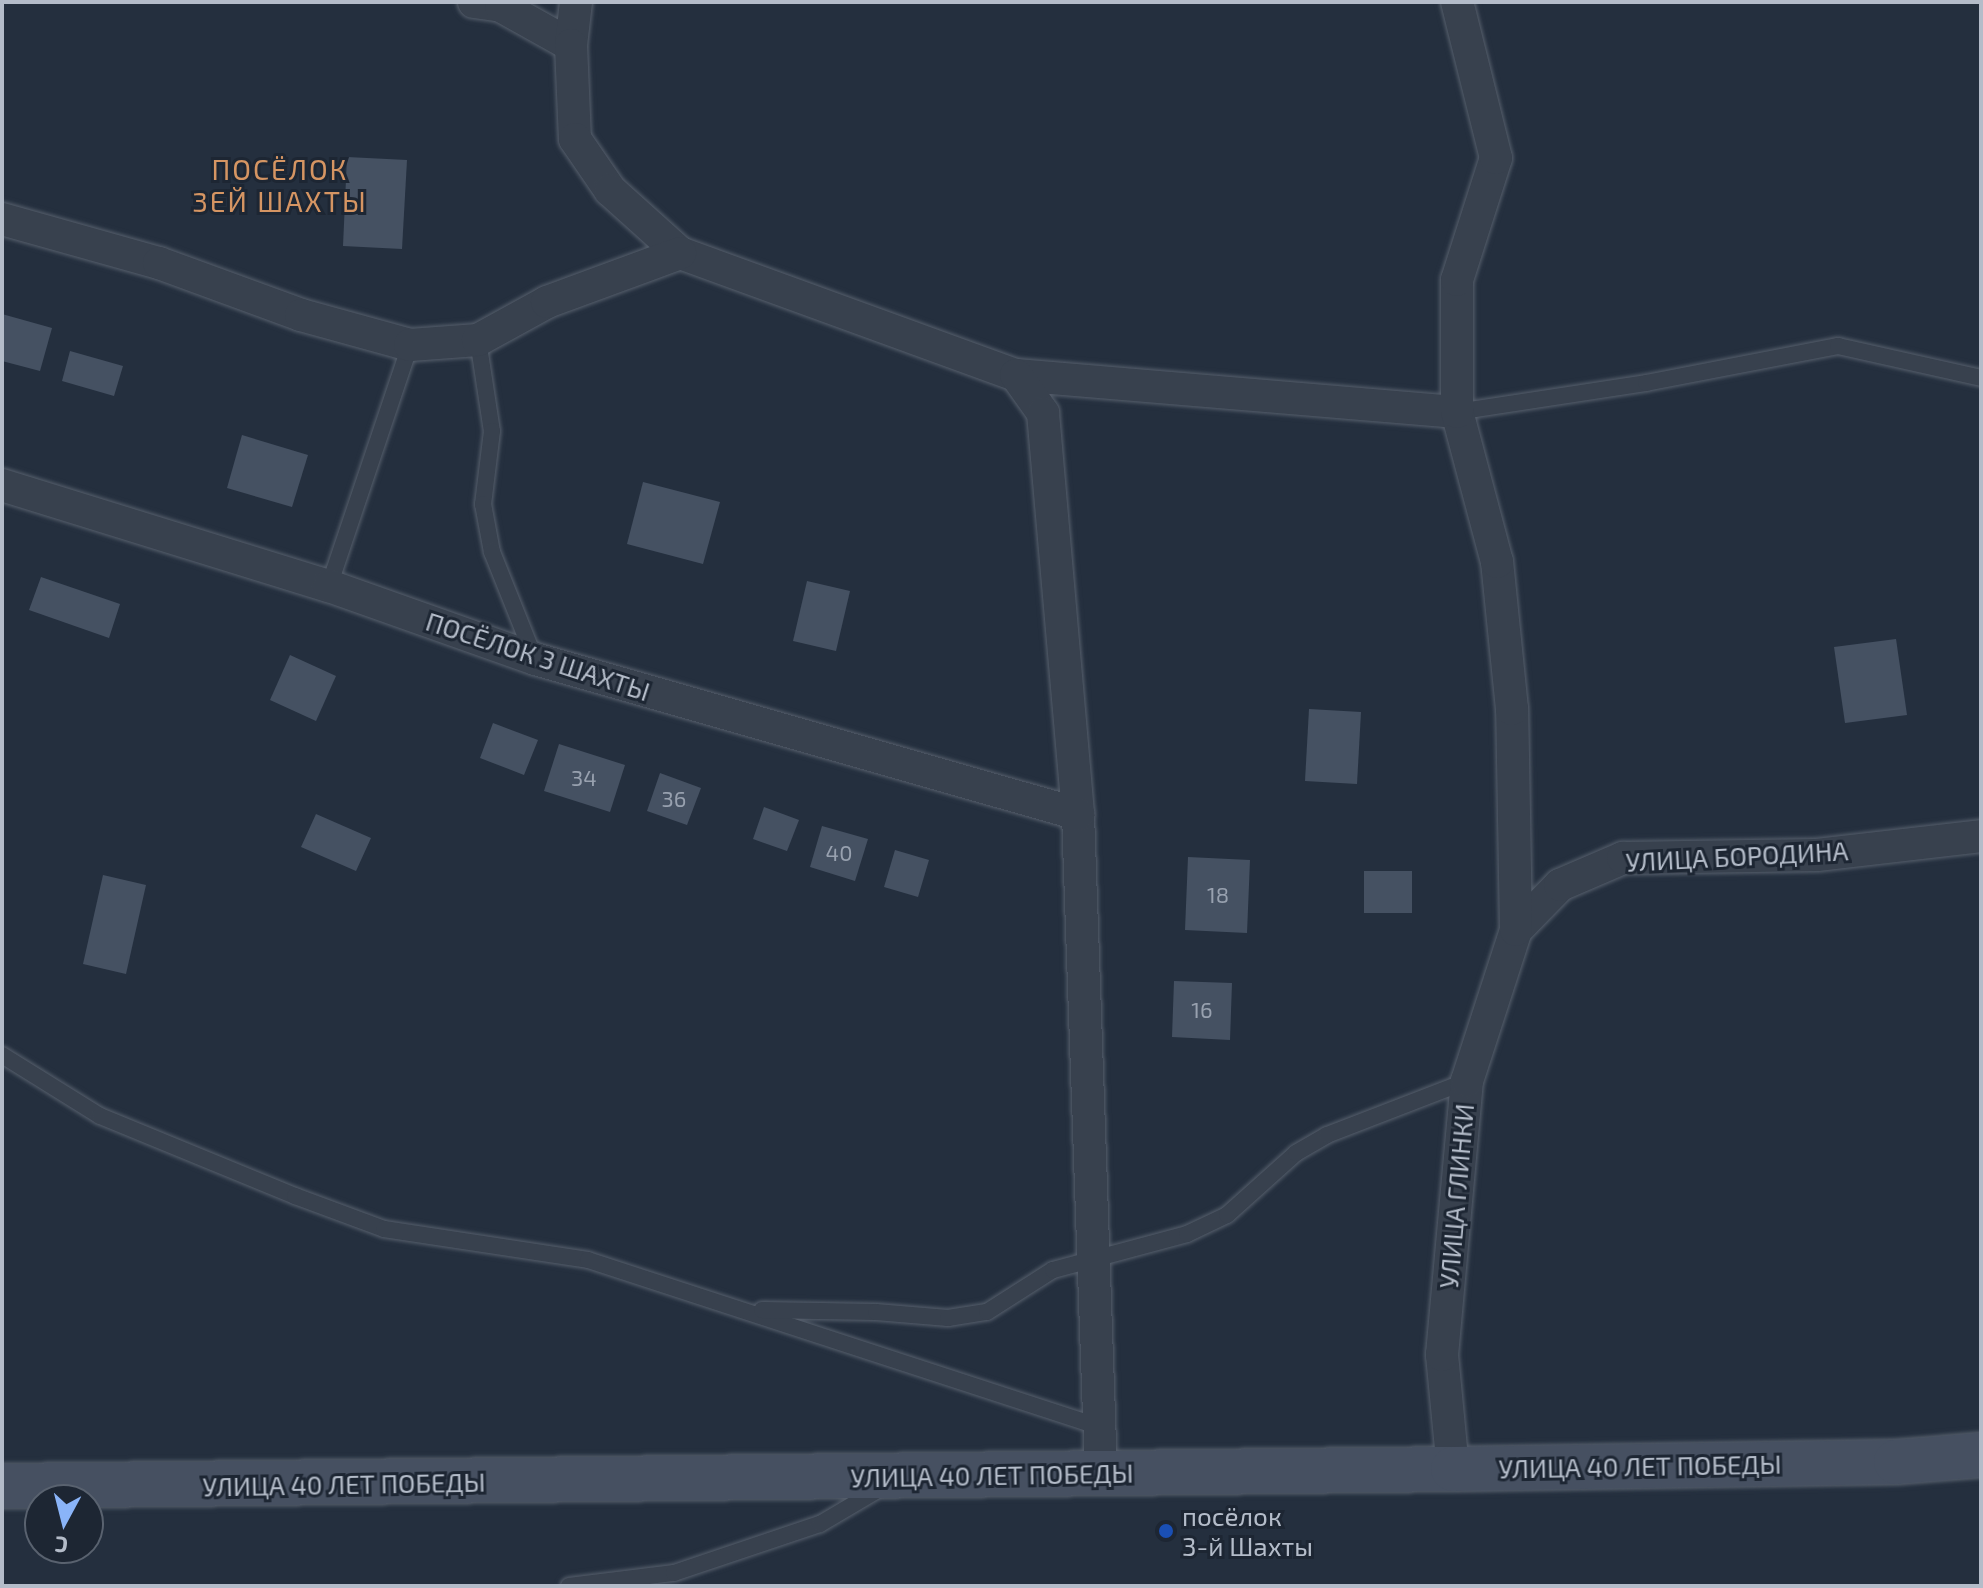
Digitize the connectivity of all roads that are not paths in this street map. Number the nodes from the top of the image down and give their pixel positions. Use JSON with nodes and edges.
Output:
{"nodes":[{"id":1,"x":474,"y":2,"type":"edge"},
{"id":2,"x":576,"y":2,"type":"edge"},
{"id":3,"x":1457,"y":2,"type":"edge"},
{"id":4,"x":571,"y":45,"type":"junction"},
{"id":5,"x":2,"y":219,"type":"edge"},
{"id":6,"x":680,"y":253,"type":"junction"},
{"id":7,"x":478,"y":340,"type":"junction"},
{"id":8,"x":410,"y":345,"type":"junction"},
{"id":9,"x":1016,"y":375,"type":"junction"},
{"id":10,"x":1981,"y":378,"type":"edge"},
{"id":11,"x":1457,"y":412,"type":"junction"},
{"id":12,"x":2,"y":485,"type":"edge"},
{"id":13,"x":329,"y":586,"type":"junction"},
{"id":14,"x":535,"y":659,"type":"junction"},
{"id":15,"x":1078,"y":814,"type":"junction"},
{"id":16,"x":1981,"y":836,"type":"edge"},
{"id":17,"x":1516,"y":930,"type":"junction"},
{"id":18,"x":2,"y":1055,"type":"edge"},
{"id":19,"x":1467,"y":1081,"type":"junction"},
{"id":20,"x":1095,"y":1260,"type":"junction"},
{"id":21,"x":740,"y":1309,"type":"junction"},
{"id":22,"x":1100,"y":1427,"type":"junction"},
{"id":23,"x":1981,"y":1455,"type":"edge"},
{"id":24,"x":1453,"y":1469,"type":"junction"},
{"id":25,"x":1101,"y":1473,"type":"junction"},
{"id":26,"x":899,"y":1477,"type":"junction"},
{"id":27,"x":2,"y":1486,"type":"edge"},
{"id":28,"x":569,"y":1586,"type":"edge"}],
"edges":[{"from":1,"to":4,"type":"street"},
{"from":2,"to":4,"type":"street"},
{"from":3,"to":11,"type":"street"},
{"from":4,"to":6,"type":"street"},
{"from":5,"to":8,"type":"street"},
{"from":6,"to":7,"type":"street"},
{"from":6,"to":9,"type":"street"},
{"from":7,"to":8,"type":"street"},
{"from":7,"to":14,"type":"lane"},
{"from":8,"to":13,"type":"lane"},
{"from":9,"to":11,"type":"street"},
{"from":9,"to":15,"type":"street"},
{"from":10,"to":11,"type":"lane"},
{"from":11,"to":17,"type":"street"},
{"from":12,"to":13,"type":"street","name":"ПОСЁЛОК 3 ШАХТЫ"},
{"from":13,"to":14,"type":"street","name":"ПОСЁЛОК 3 ШАХТЫ"},
{"from":14,"to":15,"type":"street","name":"ПОСЁЛОК 3 ШАХТЫ"},
{"from":15,"to":20,"type":"street"},
{"from":16,"to":17,"type":"street","name":"УЛИЦА БОРОДИНА"},
{"from":17,"to":19,"type":"street","name":"УЛИЦА ГЛИНКИ"},
{"from":18,"to":21,"type":"lane"},
{"from":19,"to":20,"type":"lane"},
{"from":19,"to":24,"type":"street","name":"УЛИЦА ГЛИНКИ"},
{"from":20,"to":21,"type":"lane"},
{"from":20,"to":22,"type":"street"},
{"from":21,"to":22,"type":"lane"},
{"from":22,"to":25,"type":"street"},
{"from":23,"to":24,"type":"main road","name":"УЛИЦА 40 ЛЕТ ПОБЕДЫ"},
{"from":24,"to":25,"type":"main road","name":"УЛИЦА 40 ЛЕТ ПОБЕДЫ"},
{"from":25,"to":26,"type":"main road","name":"УЛИЦА 40 ЛЕТ ПОБЕДЫ"},
{"from":26,"to":27,"type":"main road","name":"УЛИЦА 40 ЛЕТ ПОБЕДЫ"},
{"from":26,"to":28,"type":"lane"}]}
